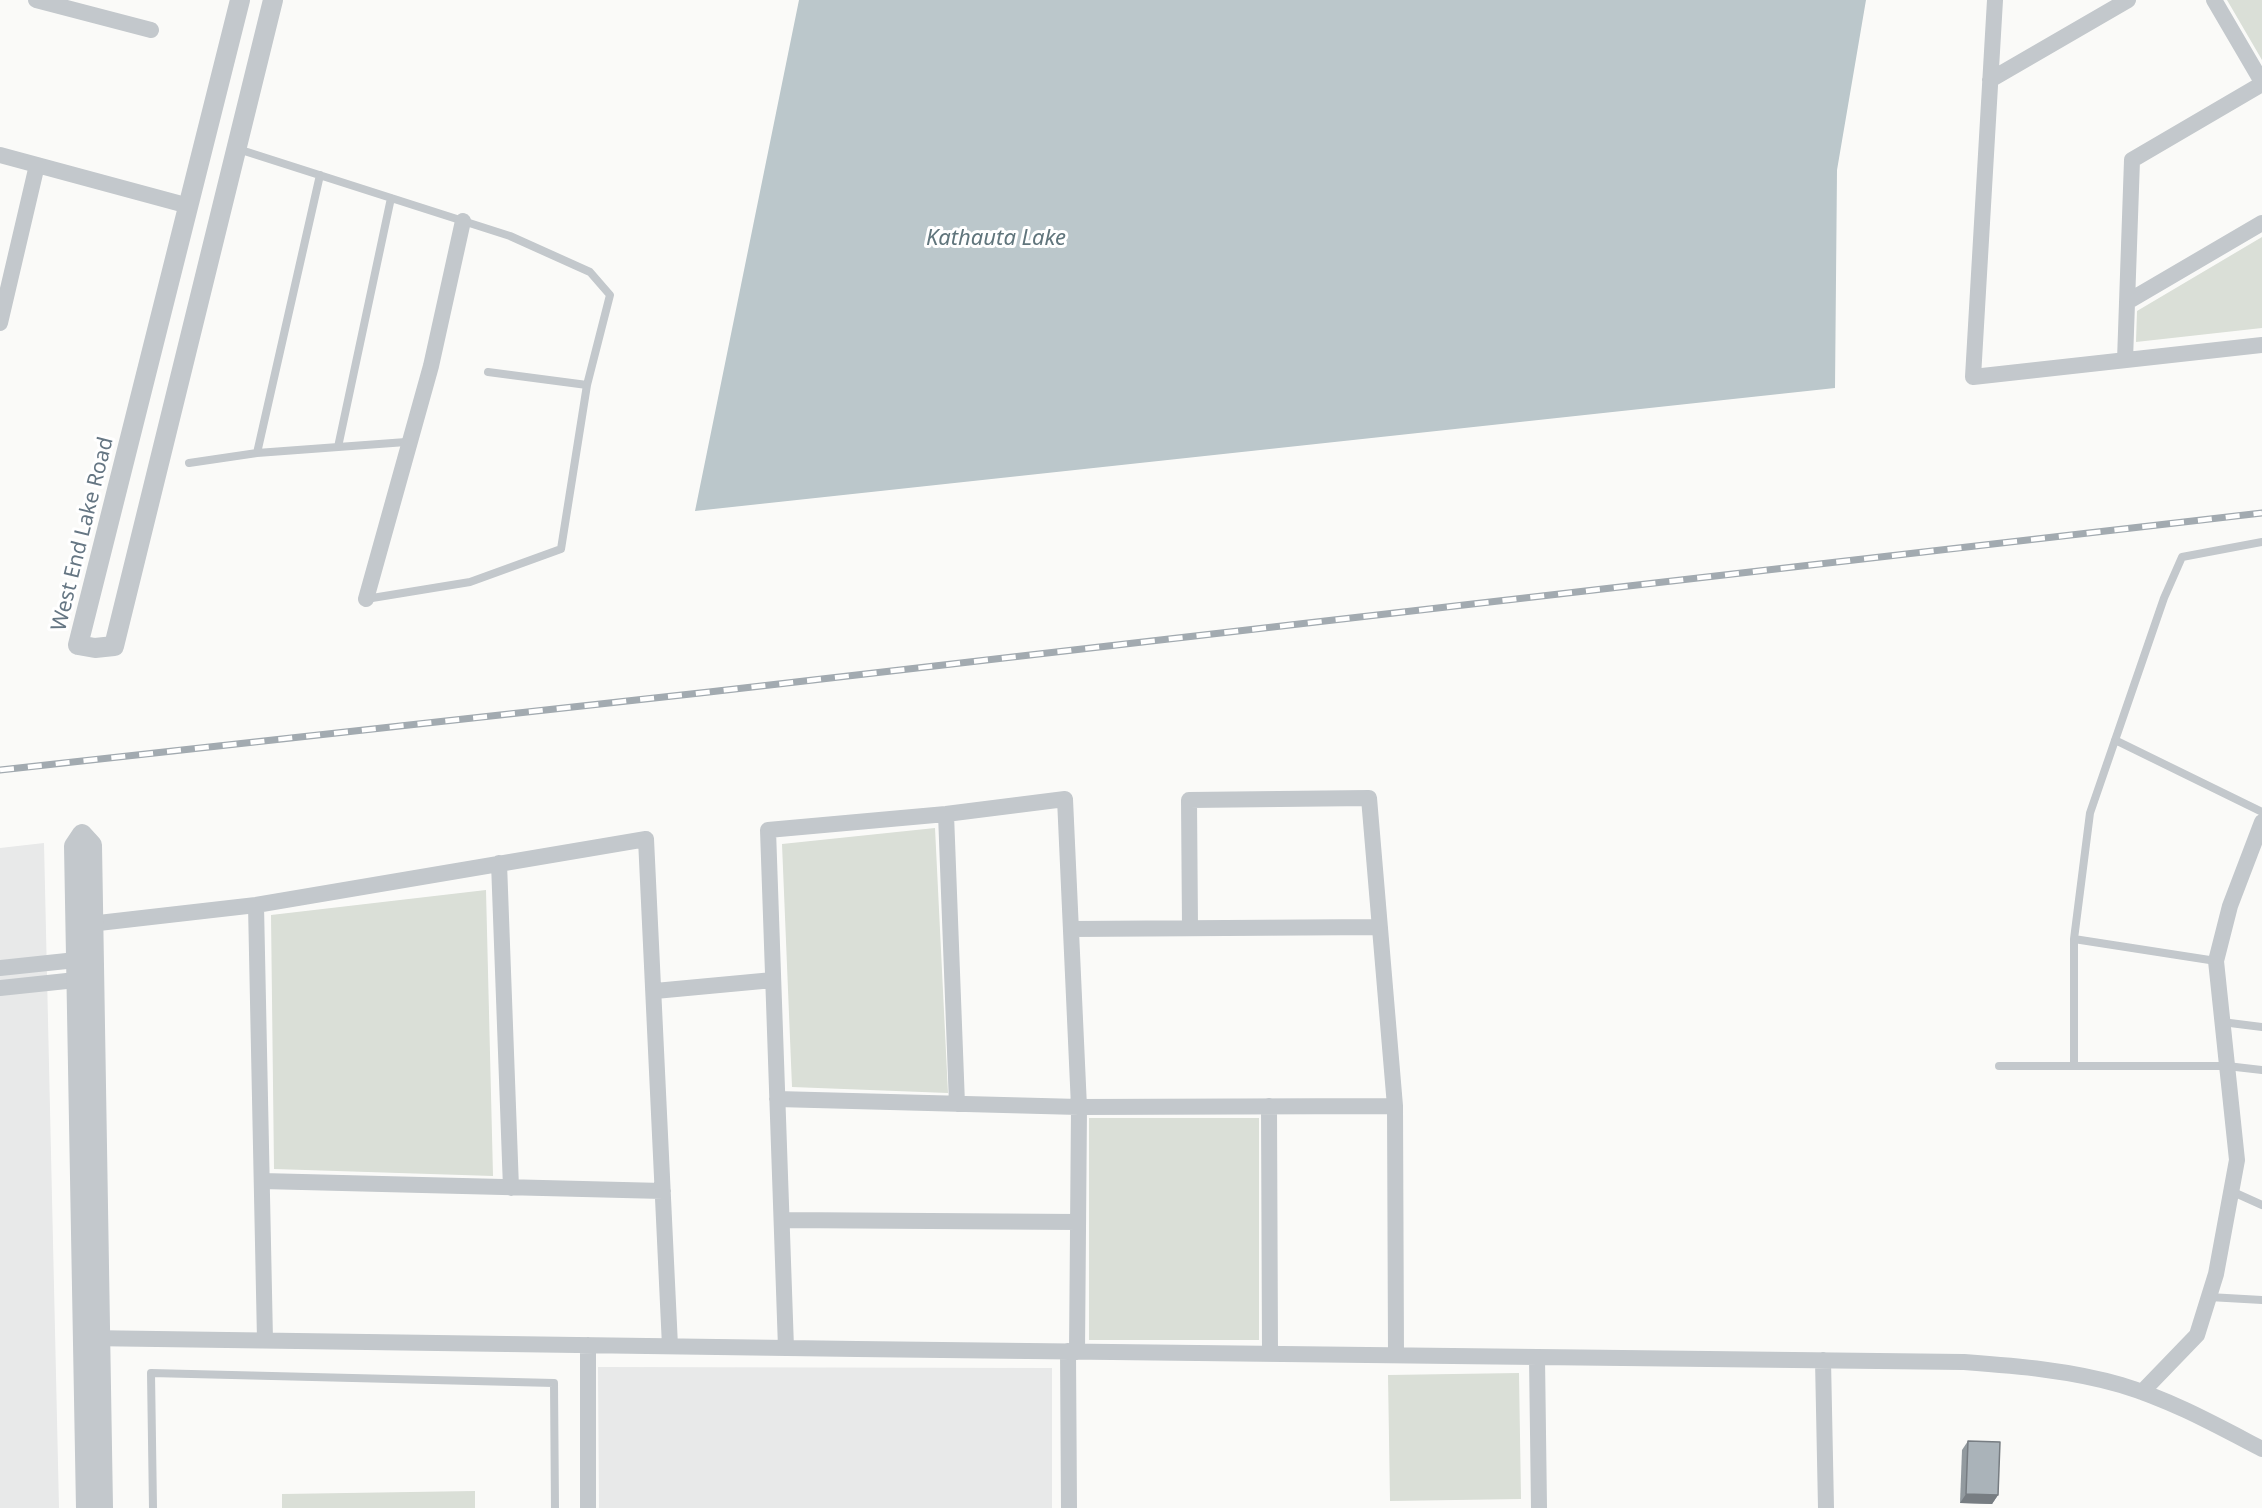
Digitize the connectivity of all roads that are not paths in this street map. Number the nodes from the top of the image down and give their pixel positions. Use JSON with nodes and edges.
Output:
{"nodes":[{"id":1,"x":240,"y":0,"type":"edge"},
{"id":2,"x":273,"y":0,"type":"edge"},
{"id":3,"x":1995,"y":0,"type":"edge"},
{"id":4,"x":2128,"y":0,"type":"edge"},
{"id":5,"x":2214,"y":0,"type":"edge"},
{"id":6,"x":44,"y":1,"type":"edge"},
{"id":7,"x":151,"y":30,"type":"dead end"},
{"id":8,"x":1990,"y":80,"type":"junction"},
{"id":9,"x":2262,"y":83,"type":"edge"},
{"id":10,"x":238,"y":148,"type":"junction"},
{"id":11,"x":0,"y":155,"type":"edge"},
{"id":12,"x":37,"y":165,"type":"junction"},
{"id":13,"x":320,"y":175,"type":"junction"},
{"id":14,"x":391,"y":198,"type":"junction"},
{"id":15,"x":189,"y":206,"type":"junction"},
{"id":16,"x":463,"y":221,"type":"junction"},
{"id":17,"x":2262,"y":223,"type":"edge"},
{"id":18,"x":2127,"y":302,"type":"junction"},
{"id":19,"x":0,"y":318,"type":"edge"},
{"id":20,"x":2262,"y":345,"type":"edge"},
{"id":21,"x":2125,"y":360,"type":"junction"},
{"id":22,"x":488,"y":372,"type":"dead end"},
{"id":23,"x":588,"y":385,"type":"junction"},
{"id":24,"x":406,"y":442,"type":"dead end"},
{"id":25,"x":338,"y":447,"type":"junction"},
{"id":26,"x":257,"y":453,"type":"junction"},
{"id":27,"x":189,"y":463,"type":"dead end"},
{"id":28,"x":2262,"y":543,"type":"edge"},
{"id":29,"x":366,"y":599,"type":"joint"},
{"id":30,"x":2115,"y":740,"type":"junction"},
{"id":31,"x":2262,"y":812,"type":"edge"},
{"id":32,"x":946,"y":814,"type":"junction"},
{"id":33,"x":2262,"y":822,"type":"edge"},
{"id":34,"x":499,"y":863,"type":"junction"},
{"id":35,"x":256,"y":905,"type":"junction"},
{"id":36,"x":84,"y":925,"type":"junction"},
{"id":37,"x":1380,"y":927,"type":"junction"},
{"id":38,"x":1190,"y":928,"type":"junction"},
{"id":39,"x":1072,"y":929,"type":"junction"},
{"id":40,"x":2074,"y":939,"type":"junction"},
{"id":41,"x":76,"y":960,"type":"junction"},
{"id":42,"x":2216,"y":961,"type":"junction"},
{"id":43,"x":0,"y":968,"type":"edge"},
{"id":44,"x":94,"y":970,"type":"junction"},
{"id":45,"x":76,"y":980,"type":"junction"},
{"id":46,"x":773,"y":980,"type":"junction"},
{"id":47,"x":0,"y":988,"type":"edge"},
{"id":48,"x":655,"y":991,"type":"junction"},
{"id":49,"x":2222,"y":1022,"type":"junction"},
{"id":50,"x":2262,"y":1027,"type":"edge"},
{"id":51,"x":1999,"y":1066,"type":"dead end"},
{"id":52,"x":2074,"y":1066,"type":"junction"},
{"id":53,"x":2227,"y":1066,"type":"junction"},
{"id":54,"x":2262,"y":1070,"type":"edge"},
{"id":55,"x":777,"y":1099,"type":"junction"},
{"id":56,"x":957,"y":1104,"type":"junction"},
{"id":57,"x":1269,"y":1106,"type":"junction"},
{"id":58,"x":1395,"y":1106,"type":"junction"},
{"id":59,"x":1079,"y":1107,"type":"junction"},
{"id":60,"x":262,"y":1181,"type":"junction"},
{"id":61,"x":511,"y":1188,"type":"junction"},
{"id":62,"x":663,"y":1191,"type":"junction"},
{"id":63,"x":2231,"y":1191,"type":"junction"},
{"id":64,"x":2262,"y":1205,"type":"edge"},
{"id":65,"x":782,"y":1220,"type":"junction"},
{"id":66,"x":1078,"y":1222,"type":"junction"},
{"id":67,"x":2209,"y":1297,"type":"junction"},
{"id":68,"x":2262,"y":1300,"type":"edge"},
{"id":69,"x":92,"y":1338,"type":"junction"},
{"id":70,"x":265,"y":1340,"type":"junction"},
{"id":71,"x":588,"y":1345,"type":"junction"},
{"id":72,"x":670,"y":1346,"type":"junction"},
{"id":73,"x":786,"y":1348,"type":"junction"},
{"id":74,"x":1072,"y":1352,"type":"junction"},
{"id":75,"x":1270,"y":1354,"type":"junction"},
{"id":76,"x":1396,"y":1355,"type":"junction"},
{"id":77,"x":1537,"y":1357,"type":"junction"},
{"id":78,"x":1823,"y":1360,"type":"junction"},
{"id":79,"x":2142,"y":1392,"type":"junction"},
{"id":80,"x":2262,"y":1449,"type":"edge"},
{"id":81,"x":86,"y":1508,"type":"edge"},
{"id":82,"x":103,"y":1508,"type":"edge"},
{"id":83,"x":153,"y":1508,"type":"edge"},
{"id":84,"x":555,"y":1508,"type":"edge"},
{"id":85,"x":588,"y":1508,"type":"edge"},
{"id":86,"x":1069,"y":1508,"type":"edge"},
{"id":87,"x":1539,"y":1508,"type":"edge"},
{"id":88,"x":1826,"y":1508,"type":"edge"}],
"edges":[{"from":1,"to":15,"type":"street","name":"West End Lake Road"},
{"from":2,"to":10,"type":"street","name":"West End Lake Road"},
{"from":3,"to":8,"type":"street"},
{"from":4,"to":8,"type":"street"},
{"from":5,"to":9,"type":"street"},
{"from":6,"to":7,"type":"street"},
{"from":8,"to":21,"type":"street"},
{"from":9,"to":18,"type":"street"},
{"from":10,"to":13,"type":"lane"},
{"from":10,"to":15,"type":"street","name":"West End Lake Road"},
{"from":11,"to":12,"type":"street"},
{"from":12,"to":15,"type":"street"},
{"from":12,"to":19,"type":"street"},
{"from":13,"to":14,"type":"lane"},
{"from":13,"to":26,"type":"lane"},
{"from":14,"to":16,"type":"lane"},
{"from":14,"to":25,"type":"lane"},
{"from":16,"to":23,"type":"lane"},
{"from":16,"to":29,"type":"street"},
{"from":17,"to":18,"type":"street"},
{"from":18,"to":21,"type":"street"},
{"from":20,"to":21,"type":"street"},
{"from":22,"to":23,"type":"lane"},
{"from":23,"to":29,"type":"lane"},
{"from":24,"to":25,"type":"lane"},
{"from":25,"to":26,"type":"lane"},
{"from":26,"to":27,"type":"lane"},
{"from":28,"to":30,"type":"lane"},
{"from":30,"to":31,"type":"lane"},
{"from":30,"to":40,"type":"lane"},
{"from":32,"to":39,"type":"street"},
{"from":32,"to":46,"type":"street"},
{"from":32,"to":56,"type":"street"},
{"from":33,"to":42,"type":"street"},
{"from":34,"to":35,"type":"street"},
{"from":34,"to":48,"type":"street"},
{"from":34,"to":61,"type":"street"},
{"from":35,"to":36,"type":"street"},
{"from":35,"to":60,"type":"street"},
{"from":36,"to":41,"type":"street"},
{"from":36,"to":44,"type":"street"},
{"from":37,"to":38,"type":"street"},
{"from":37,"to":38,"type":"street"},
{"from":37,"to":58,"type":"street"},
{"from":38,"to":39,"type":"street"},
{"from":39,"to":59,"type":"street"},
{"from":40,"to":42,"type":"lane"},
{"from":40,"to":52,"type":"lane"},
{"from":41,"to":43,"type":"street"},
{"from":41,"to":44,"type":"street"},
{"from":41,"to":45,"type":"street"},
{"from":42,"to":49,"type":"street"},
{"from":44,"to":45,"type":"street"},
{"from":44,"to":69,"type":"street"},
{"from":45,"to":47,"type":"street"},
{"from":45,"to":69,"type":"street"},
{"from":46,"to":48,"type":"street"},
{"from":46,"to":55,"type":"street"},
{"from":48,"to":62,"type":"street"},
{"from":49,"to":50,"type":"lane"},
{"from":49,"to":53,"type":"street"},
{"from":51,"to":52,"type":"lane"},
{"from":52,"to":53,"type":"lane"},
{"from":53,"to":54,"type":"lane"},
{"from":53,"to":63,"type":"street"},
{"from":55,"to":56,"type":"street"},
{"from":55,"to":65,"type":"street"},
{"from":56,"to":59,"type":"street"},
{"from":57,"to":58,"type":"street"},
{"from":57,"to":59,"type":"street"},
{"from":57,"to":75,"type":"street"},
{"from":58,"to":76,"type":"street"},
{"from":59,"to":66,"type":"street"},
{"from":60,"to":61,"type":"street"},
{"from":60,"to":70,"type":"street"},
{"from":61,"to":62,"type":"street"},
{"from":62,"to":72,"type":"street"},
{"from":63,"to":64,"type":"lane"},
{"from":63,"to":67,"type":"street"},
{"from":65,"to":66,"type":"street"},
{"from":65,"to":73,"type":"street"},
{"from":66,"to":74,"type":"street"},
{"from":67,"to":68,"type":"lane"},
{"from":67,"to":79,"type":"street"},
{"from":69,"to":70,"type":"street"},
{"from":69,"to":81,"type":"street"},
{"from":69,"to":82,"type":"street"},
{"from":70,"to":71,"type":"street"},
{"from":71,"to":72,"type":"street"},
{"from":71,"to":85,"type":"street"},
{"from":72,"to":73,"type":"street"},
{"from":73,"to":74,"type":"street"},
{"from":74,"to":75,"type":"street"},
{"from":74,"to":86,"type":"street"},
{"from":75,"to":76,"type":"street"},
{"from":76,"to":77,"type":"street"},
{"from":77,"to":78,"type":"street"},
{"from":77,"to":87,"type":"street"},
{"from":78,"to":79,"type":"street"},
{"from":78,"to":88,"type":"street"},
{"from":79,"to":80,"type":"street"},
{"from":83,"to":84,"type":"lane"}]}
